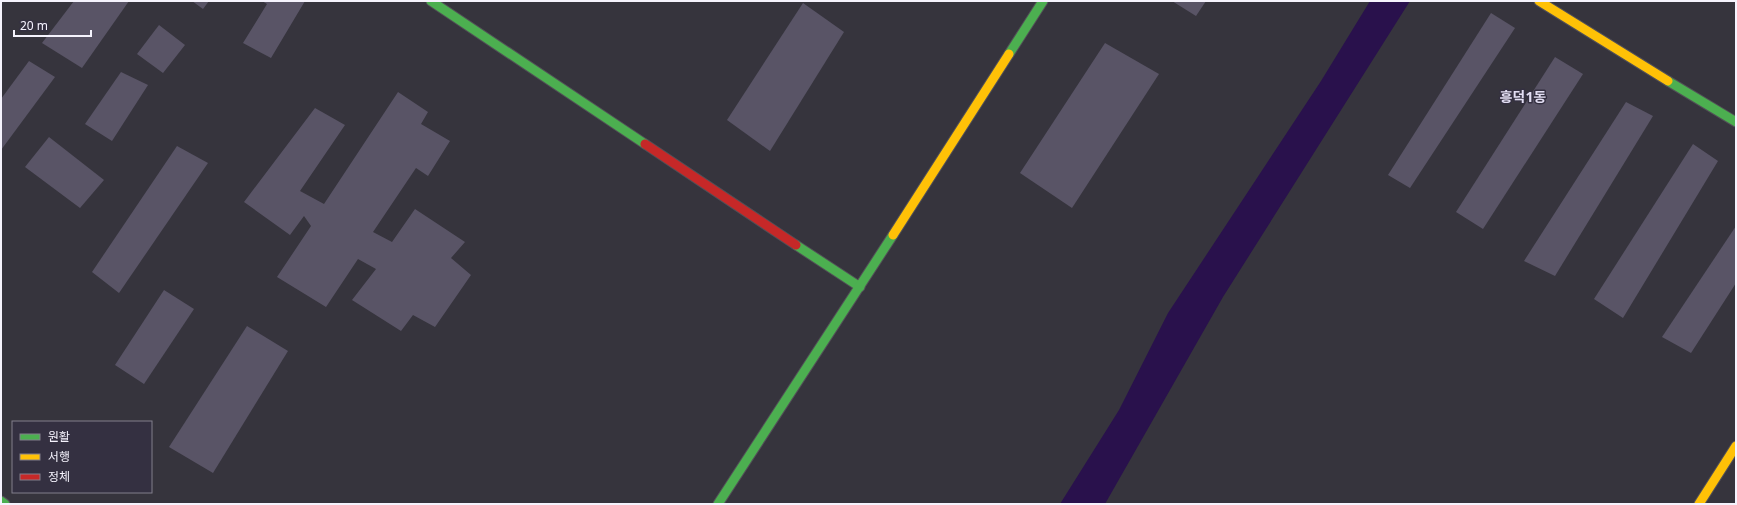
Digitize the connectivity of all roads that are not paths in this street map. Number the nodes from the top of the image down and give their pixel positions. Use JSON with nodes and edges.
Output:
{"nodes":[{"id":1,"x":430,"y":1,"type":"edge"},
{"id":2,"x":1043,"y":1,"type":"edge"},
{"id":3,"x":1539,"y":1,"type":"edge"},
{"id":4,"x":1736,"y":122,"type":"edge"},
{"id":5,"x":860,"y":287,"type":"junction"},
{"id":6,"x":1736,"y":446,"type":"edge"},
{"id":7,"x":1,"y":501,"type":"edge"},
{"id":8,"x":6,"y":504,"type":"edge"},
{"id":9,"x":718,"y":504,"type":"edge"},
{"id":10,"x":1699,"y":504,"type":"edge"}],
"edges":[{"from":1,"to":5,"type":"street"},
{"from":2,"to":5,"type":"street"},
{"from":3,"to":4,"type":"street"},
{"from":5,"to":9,"type":"street"},
{"from":6,"to":10,"type":"street"},
{"from":7,"to":8,"type":"street"}]}
